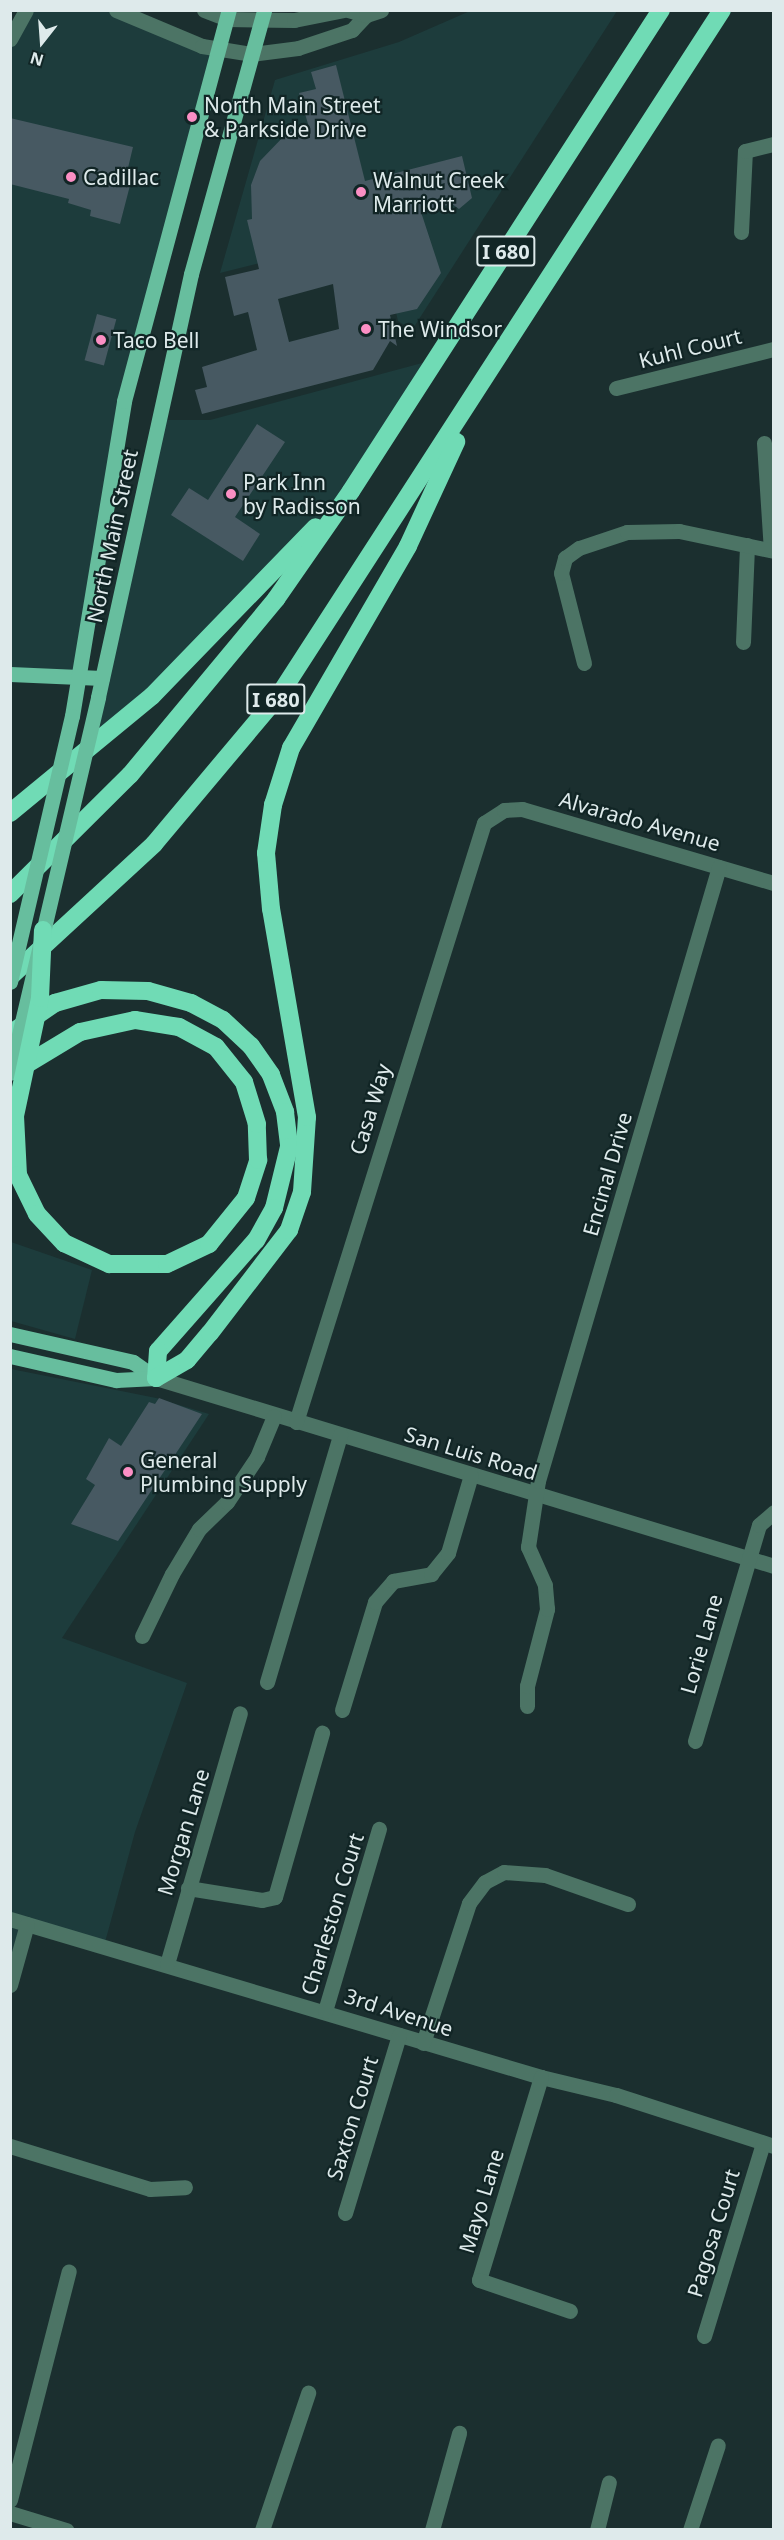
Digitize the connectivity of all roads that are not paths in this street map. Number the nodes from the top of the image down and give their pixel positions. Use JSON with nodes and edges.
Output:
{"nodes":[{"id":1,"x":26,"y":10,"type":"edge"},
{"id":2,"x":116,"y":10,"type":"edge"},
{"id":3,"x":204,"y":10,"type":"edge"},
{"id":4,"x":343,"y":10,"type":"edge"},
{"id":5,"x":348,"y":10,"type":"edge"},
{"id":6,"x":381,"y":10,"type":"edge"},
{"id":7,"x":661,"y":10,"type":"edge"},
{"id":8,"x":722,"y":10,"type":"edge"},
{"id":9,"x":228,"y":15,"type":"edge"},
{"id":10,"x":263,"y":15,"type":"edge"},
{"id":11,"x":366,"y":15,"type":"junction"},
{"id":12,"x":10,"y":39,"type":"edge"},
{"id":13,"x":219,"y":51,"type":"junction"},
{"id":14,"x":252,"y":54,"type":"junction"},
{"id":15,"x":774,"y":144,"type":"edge"},
{"id":16,"x":741,"y":232,"type":"dead end"},
{"id":17,"x":774,"y":350,"type":"edge"},
{"id":18,"x":487,"y":375,"type":"junction"},
{"id":19,"x":616,"y":388,"type":"dead end"},
{"id":20,"x":764,"y":443,"type":"dead end"},
{"id":21,"x":351,"y":491,"type":"junction"},
{"id":22,"x":747,"y":545,"type":"junction"},
{"id":23,"x":772,"y":550,"type":"edge"},
{"id":24,"x":743,"y":642,"type":"dead end"},
{"id":25,"x":584,"y":663,"type":"dead end"},
{"id":26,"x":10,"y":674,"type":"edge"},
{"id":27,"x":78,"y":677,"type":"junction"},
{"id":28,"x":102,"y":678,"type":"junction"},
{"id":29,"x":10,"y":813,"type":"edge"},
{"id":30,"x":494,"y":814,"type":"joint"},
{"id":31,"x":719,"y":867,"type":"junction"},
{"id":32,"x":774,"y":883,"type":"edge"},
{"id":33,"x":10,"y":894,"type":"edge"},
{"id":34,"x":43,"y":930,"type":"junction"},
{"id":35,"x":10,"y":977,"type":"edge"},
{"id":36,"x":10,"y":982,"type":"edge"},
{"id":37,"x":10,"y":1034,"type":"edge"},
{"id":38,"x":10,"y":1073,"type":"edge"},
{"id":39,"x":10,"y":1334,"type":"edge"},
{"id":40,"x":10,"y":1356,"type":"edge"},
{"id":41,"x":156,"y":1378,"type":"junction"},
{"id":42,"x":274,"y":1416,"type":"junction"},
{"id":43,"x":296,"y":1422,"type":"junction"},
{"id":44,"x":340,"y":1435,"type":"junction"},
{"id":45,"x":471,"y":1475,"type":"junction"},
{"id":46,"x":536,"y":1494,"type":"junction"},
{"id":47,"x":774,"y":1512,"type":"edge"},
{"id":48,"x":748,"y":1559,"type":"junction"},
{"id":49,"x":774,"y":1566,"type":"edge"},
{"id":50,"x":142,"y":1636,"type":"dead end"},
{"id":51,"x":267,"y":1682,"type":"dead end"},
{"id":52,"x":527,"y":1706,"type":"dead end"},
{"id":53,"x":342,"y":1710,"type":"dead end"},
{"id":54,"x":240,"y":1713,"type":"dead end"},
{"id":55,"x":322,"y":1733,"type":"dead end"},
{"id":56,"x":695,"y":1741,"type":"dead end"},
{"id":57,"x":379,"y":1829,"type":"dead end"},
{"id":58,"x":188,"y":1888,"type":"junction"},
{"id":59,"x":628,"y":1904,"type":"dead end"},
{"id":60,"x":10,"y":1919,"type":"edge"},
{"id":61,"x":27,"y":1924,"type":"junction"},
{"id":62,"x":167,"y":1964,"type":"junction"},
{"id":63,"x":10,"y":1985,"type":"edge"},
{"id":64,"x":325,"y":2011,"type":"junction"},
{"id":65,"x":399,"y":2035,"type":"junction"},
{"id":66,"x":423,"y":2043,"type":"junction"},
{"id":67,"x":541,"y":2077,"type":"junction"},
{"id":68,"x":768,"y":2145,"type":"edge"},
{"id":69,"x":10,"y":2146,"type":"edge"},
{"id":70,"x":185,"y":2187,"type":"dead end"},
{"id":71,"x":345,"y":2213,"type":"dead end"},
{"id":72,"x":69,"y":2271,"type":"dead end"},
{"id":73,"x":570,"y":2311,"type":"dead end"},
{"id":74,"x":704,"y":2336,"type":"dead end"},
{"id":75,"x":308,"y":2393,"type":"dead end"},
{"id":76,"x":459,"y":2433,"type":"dead end"},
{"id":77,"x":717,"y":2445,"type":"dead end"},
{"id":78,"x":609,"y":2482,"type":"dead end"},
{"id":79,"x":10,"y":2500,"type":"edge"},
{"id":80,"x":10,"y":2513,"type":"edge"},
{"id":81,"x":28,"y":2524,"type":"edge"},
{"id":82,"x":66,"y":2529,"type":"edge"},
{"id":83,"x":262,"y":2529,"type":"edge"},
{"id":84,"x":432,"y":2529,"type":"edge"},
{"id":85,"x":597,"y":2529,"type":"edge"},
{"id":86,"x":690,"y":2529,"type":"edge"}],
"edges":[{"from":1,"to":12,"type":"street"},
{"from":2,"to":13,"type":"street"},
{"from":3,"to":9,"type":"street"},
{"from":4,"to":10,"type":"street"},
{"from":5,"to":11,"type":"street"},
{"from":6,"to":11,"type":"street"},
{"from":7,"to":21,"type":"highway","number":"I 680"},
{"from":8,"to":18,"type":"highway","number":"I 680"},
{"from":9,"to":10,"type":"street"},
{"from":9,"to":13,"type":"main road","name":"North Main Street"},
{"from":10,"to":14,"type":"main road","name":"North Main Street"},
{"from":11,"to":14,"type":"street"},
{"from":13,"to":14,"type":"street"},
{"from":13,"to":27,"type":"main road","name":"North Main Street"},
{"from":14,"to":28,"type":"main road","name":"North Main Street"},
{"from":15,"to":16,"type":"street"},
{"from":17,"to":19,"type":"street","name":"Kuhl Court"},
{"from":18,"to":35,"type":"highway","number":"I 680"},
{"from":18,"to":41,"type":"highway"},
{"from":20,"to":23,"type":"street"},
{"from":21,"to":29,"type":"highway"},
{"from":21,"to":33,"type":"highway","number":"I 680"},
{"from":22,"to":23,"type":"street"},
{"from":22,"to":24,"type":"street"},
{"from":22,"to":25,"type":"street"},
{"from":26,"to":27,"type":"main road"},
{"from":27,"to":28,"type":"main road"},
{"from":27,"to":36,"type":"main road","name":"North Main Street","bridge":true},
{"from":28,"to":34,"type":"main road","name":"North Main Street","bridge":true},
{"from":30,"to":31,"type":"street","name":"Alvarado Avenue"},
{"from":30,"to":43,"type":"street","name":"Casa Way"},
{"from":31,"to":32,"type":"street","name":"Alvarado Avenue"},
{"from":31,"to":46,"type":"street","name":"Encinal Drive"},
{"from":34,"to":38,"type":"main road","name":"North Main Street","bridge":true},
{"from":34,"to":38,"type":"highway","bridge":true},
{"from":37,"to":41,"type":"highway"},
{"from":39,"to":41,"type":"main road","name":"San Luis Road"},
{"from":40,"to":41,"type":"main road","name":"San Luis Road"},
{"from":41,"to":42,"type":"street","name":"San Luis Road"},
{"from":42,"to":43,"type":"street","name":"San Luis Road"},
{"from":42,"to":50,"type":"street"},
{"from":43,"to":44,"type":"street","name":"San Luis Road"},
{"from":44,"to":45,"type":"street","name":"San Luis Road"},
{"from":44,"to":51,"type":"street"},
{"from":45,"to":46,"type":"street","name":"San Luis Road"},
{"from":45,"to":53,"type":"street"},
{"from":46,"to":48,"type":"street","name":"San Luis Road"},
{"from":46,"to":52,"type":"street","name":"Encinal Drive"},
{"from":47,"to":48,"type":"street","name":"Lorie Lane"},
{"from":48,"to":49,"type":"street","name":"San Luis Road"},
{"from":48,"to":56,"type":"street","name":"Lorie Lane"},
{"from":54,"to":58,"type":"street","name":"Morgan Lane"},
{"from":55,"to":58,"type":"street"},
{"from":57,"to":64,"type":"street","name":"Charleston Court"},
{"from":58,"to":62,"type":"street","name":"Morgan Lane"},
{"from":59,"to":66,"type":"street"},
{"from":60,"to":61,"type":"street","name":"3rd Avenue"},
{"from":61,"to":62,"type":"street","name":"3rd Avenue"},
{"from":61,"to":63,"type":"street"},
{"from":62,"to":64,"type":"street","name":"3rd Avenue"},
{"from":64,"to":65,"type":"street","name":"3rd Avenue"},
{"from":65,"to":66,"type":"street","name":"3rd Avenue"},
{"from":65,"to":71,"type":"street","name":"Saxton Court"},
{"from":66,"to":67,"type":"street","name":"3rd Avenue"},
{"from":67,"to":68,"type":"street","name":"3rd Avenue"},
{"from":67,"to":73,"type":"street","name":"Mayo Lane"},
{"from":68,"to":74,"type":"street","name":"Pagosa Court"},
{"from":69,"to":70,"type":"street"},
{"from":72,"to":79,"type":"street"},
{"from":75,"to":83,"type":"street"},
{"from":76,"to":84,"type":"street"},
{"from":77,"to":86,"type":"street"},
{"from":78,"to":85,"type":"street"},
{"from":80,"to":81,"type":"street"},
{"from":81,"to":82,"type":"street"}]}
